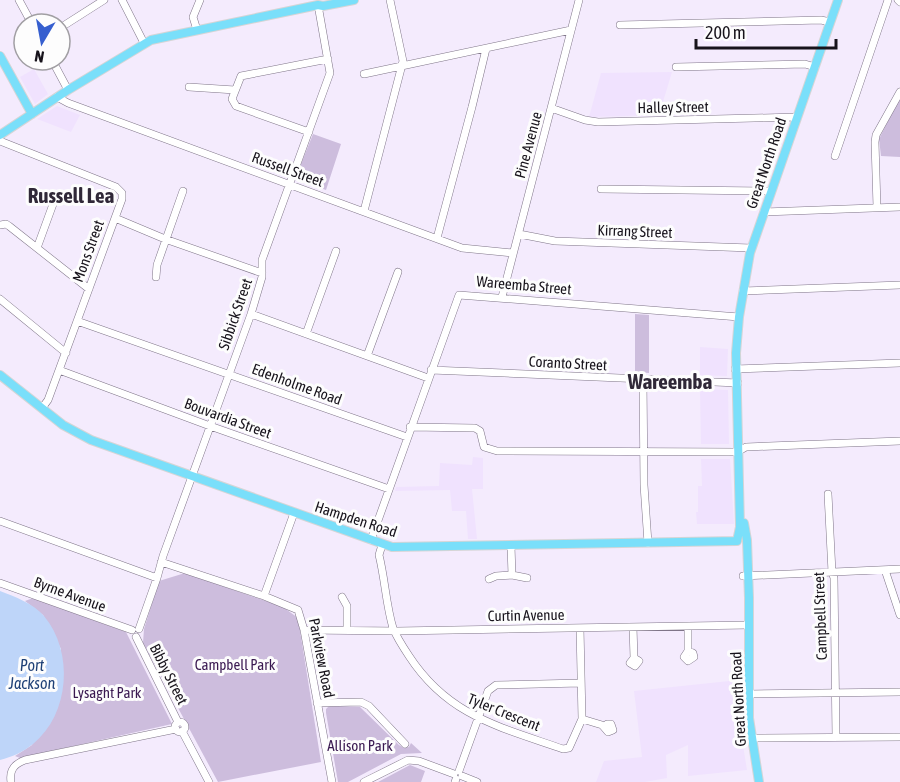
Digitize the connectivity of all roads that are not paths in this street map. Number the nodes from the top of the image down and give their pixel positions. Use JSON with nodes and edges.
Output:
{"nodes":[{"id":1,"x":104,"y":0,"type":"edge"},
{"id":2,"x":122,"y":0,"type":"edge"},
{"id":3,"x":200,"y":0,"type":"edge"},
{"id":4,"x":331,"y":0,"type":"edge"},
{"id":5,"x":354,"y":0,"type":"edge"},
{"id":6,"x":390,"y":0,"type":"edge"},
{"id":7,"x":579,"y":0,"type":"edge"},
{"id":8,"x":838,"y":0,"type":"edge"},
{"id":9,"x":888,"y":0,"type":"edge"},
{"id":10,"x":318,"y":5,"type":"junction"},
{"id":11,"x":72,"y":20,"type":"edge"},
{"id":12,"x":830,"y":22,"type":"junction"},
{"id":13,"x":620,"y":25,"type":"dead end"},
{"id":14,"x":197,"y":30,"type":"junction"},
{"id":15,"x":571,"y":30,"type":"junction"},
{"id":16,"x":144,"y":43,"type":"junction"},
{"id":17,"x":486,"y":49,"type":"junction"},
{"id":18,"x":0,"y":56,"type":"edge"},
{"id":19,"x":328,"y":60,"type":"junction"},
{"id":20,"x":403,"y":66,"type":"junction"},
{"id":21,"x":815,"y":67,"type":"junction"},
{"id":22,"x":676,"y":68,"type":"dead end"},
{"id":23,"x":58,"y":72,"type":"edge"},
{"id":24,"x":364,"y":74,"type":"dead end"},
{"id":25,"x":189,"y":87,"type":"dead end"},
{"id":26,"x":68,"y":90,"type":"junction"},
{"id":27,"x":235,"y":90,"type":"junction"},
{"id":28,"x":900,"y":92,"type":"edge"},
{"id":29,"x":57,"y":97,"type":"junction"},
{"id":30,"x":551,"y":108,"type":"junction"},
{"id":31,"x":32,"y":114,"type":"junction"},
{"id":32,"x":797,"y":117,"type":"junction"},
{"id":33,"x":309,"y":132,"type":"junction"},
{"id":34,"x":0,"y":135,"type":"edge"},
{"id":35,"x":0,"y":141,"type":"edge"},
{"id":36,"x":835,"y":156,"type":"dead end"},
{"id":37,"x":290,"y":183,"type":"junction"},
{"id":38,"x":601,"y":189,"type":"dead end"},
{"id":39,"x":183,"y":191,"type":"dead end"},
{"id":40,"x":771,"y":191,"type":"junction"},
{"id":41,"x":56,"y":196,"type":"dead end"},
{"id":42,"x":877,"y":207,"type":"junction"},
{"id":43,"x":900,"y":207,"type":"edge"},
{"id":44,"x":364,"y":211,"type":"junction"},
{"id":45,"x":764,"y":212,"type":"junction"},
{"id":46,"x":115,"y":218,"type":"junction"},
{"id":47,"x":0,"y":225,"type":"edge"},
{"id":48,"x":519,"y":234,"type":"junction"},
{"id":49,"x":437,"y":238,"type":"junction"},
{"id":50,"x":165,"y":239,"type":"junction"},
{"id":51,"x":37,"y":248,"type":"junction"},
{"id":52,"x":751,"y":248,"type":"junction"},
{"id":53,"x":336,"y":251,"type":"dead end"},
{"id":54,"x":513,"y":253,"type":"junction"},
{"id":55,"x":398,"y":272,"type":"dead end"},
{"id":56,"x":262,"y":273,"type":"junction"},
{"id":57,"x":156,"y":277,"type":"dead end"},
{"id":58,"x":900,"y":285,"type":"edge"},
{"id":59,"x":89,"y":289,"type":"junction"},
{"id":60,"x":743,"y":291,"type":"junction"},
{"id":61,"x":502,"y":297,"type":"junction"},
{"id":62,"x":0,"y":299,"type":"edge"},
{"id":63,"x":251,"y":314,"type":"junction"},
{"id":64,"x":739,"y":317,"type":"junction"},
{"id":65,"x":77,"y":321,"type":"junction"},
{"id":66,"x":306,"y":334,"type":"junction"},
{"id":67,"x":66,"y":353,"type":"junction"},
{"id":68,"x":367,"y":356,"type":"junction"},
{"id":69,"x":900,"y":363,"type":"edge"},
{"id":70,"x":737,"y":369,"type":"junction"},
{"id":71,"x":59,"y":370,"type":"junction"},
{"id":72,"x":431,"y":370,"type":"junction"},
{"id":73,"x":229,"y":374,"type":"junction"},
{"id":74,"x":1,"y":378,"type":"edge"},
{"id":75,"x":428,"y":378,"type":"junction"},
{"id":76,"x":643,"y":380,"type":"junction"},
{"id":77,"x":737,"y":383,"type":"junction"},
{"id":78,"x":42,"y":408,"type":"junction"},
{"id":79,"x":210,"y":426,"type":"junction"},
{"id":80,"x":410,"y":427,"type":"junction"},
{"id":81,"x":407,"y":438,"type":"junction"},
{"id":82,"x":900,"y":441,"type":"edge"},
{"id":83,"x":739,"y":450,"type":"junction"},
{"id":84,"x":644,"y":452,"type":"junction"},
{"id":85,"x":192,"y":476,"type":"junction"},
{"id":86,"x":389,"y":489,"type":"junction"},
{"id":87,"x":828,"y":494,"type":"dead end"},
{"id":88,"x":294,"y":513,"type":"junction"},
{"id":89,"x":0,"y":520,"type":"edge"},
{"id":90,"x":371,"y":540,"type":"junction"},
{"id":91,"x":742,"y":540,"type":"junction"},
{"id":92,"x":648,"y":543,"type":"junction"},
{"id":93,"x":382,"y":545,"type":"junction"},
{"id":94,"x":512,"y":546,"type":"junction"},
{"id":95,"x":162,"y":562,"type":"junction"},
{"id":96,"x":900,"y":569,"type":"edge"},
{"id":97,"x":885,"y":570,"type":"junction"},
{"id":98,"x":832,"y":572,"type":"junction"},
{"id":99,"x":512,"y":575,"type":"junction"},
{"id":100,"x":746,"y":575,"type":"junction"},
{"id":101,"x":158,"y":578,"type":"junction"},
{"id":102,"x":527,"y":578,"type":"dead end"},
{"id":103,"x":489,"y":579,"type":"dead end"},
{"id":104,"x":0,"y":583,"type":"edge"},
{"id":105,"x":264,"y":596,"type":"junction"},
{"id":106,"x":342,"y":597,"type":"dead end"},
{"id":107,"x":900,"y":615,"type":"edge"},
{"id":108,"x":748,"y":625,"type":"junction"},
{"id":109,"x":688,"y":626,"type":"junction"},
{"id":110,"x":633,"y":627,"type":"junction"},
{"id":111,"x":580,"y":628,"type":"junction"},
{"id":112,"x":304,"y":630,"type":"junction"},
{"id":113,"x":347,"y":630,"type":"junction"},
{"id":114,"x":394,"y":631,"type":"junction"},
{"id":115,"x":136,"y":632,"type":"junction"},
{"id":116,"x":688,"y":651,"type":"dead end"},
{"id":117,"x":634,"y":658,"type":"dead end"},
{"id":118,"x":581,"y":683,"type":"junction"},
{"id":119,"x":900,"y":692,"type":"edge"},
{"id":120,"x":836,"y":693,"type":"junction"},
{"id":121,"x":748,"y":694,"type":"junction"},
{"id":122,"x":317,"y":702,"type":"junction"},
{"id":123,"x":478,"y":717,"type":"junction"},
{"id":124,"x":582,"y":718,"type":"junction"},
{"id":125,"x":179,"y":727,"type":"junction"},
{"id":126,"x":605,"y":727,"type":"dead end"},
{"id":127,"x":836,"y":737,"type":"junction"},
{"id":128,"x":900,"y":737,"type":"edge"},
{"id":129,"x":752,"y":738,"type":"junction"},
{"id":130,"x":405,"y":744,"type":"dead end"},
{"id":131,"x":457,"y":777,"type":"edge"},
{"id":132,"x":10,"y":782,"type":"edge"},
{"id":133,"x":209,"y":782,"type":"edge"},
{"id":134,"x":332,"y":782,"type":"edge"},
{"id":135,"x":364,"y":782,"type":"edge"},
{"id":136,"x":477,"y":782,"type":"edge"},
{"id":137,"x":759,"y":782,"type":"edge"}],
"edges":[{"from":1,"to":11,"type":"street"},
{"from":2,"to":16,"type":"street"},
{"from":3,"to":14,"type":"street"},
{"from":4,"to":10,"type":"main road"},
{"from":5,"to":10,"type":"main road"},
{"from":6,"to":20,"type":"street"},
{"from":7,"to":15,"type":"street","name":"Pine Avenue"},
{"from":8,"to":12,"type":"main road","name":"Great North Road"},
{"from":9,"to":36,"type":"street"},
{"from":10,"to":14,"type":"main road"},
{"from":10,"to":19,"type":"street","name":"Sibbick Street"},
{"from":12,"to":13,"type":"street"},
{"from":12,"to":21,"type":"main road","name":"Great North Road"},
{"from":14,"to":16,"type":"main road"},
{"from":15,"to":17,"type":"street"},
{"from":15,"to":30,"type":"street","name":"Pine Avenue"},
{"from":16,"to":26,"type":"main road"},
{"from":17,"to":20,"type":"street"},
{"from":17,"to":49,"type":"street"},
{"from":18,"to":31,"type":"main road"},
{"from":19,"to":27,"type":"street"},
{"from":19,"to":33,"type":"street","name":"Sibbick Street"},
{"from":20,"to":24,"type":"street"},
{"from":20,"to":44,"type":"street"},
{"from":21,"to":22,"type":"street"},
{"from":21,"to":32,"type":"main road","name":"Great North Road"},
{"from":23,"to":26,"type":"street"},
{"from":25,"to":27,"type":"street"},
{"from":26,"to":29,"type":"main road"},
{"from":27,"to":33,"type":"street"},
{"from":28,"to":42,"type":"street"},
{"from":29,"to":31,"type":"main road"},
{"from":29,"to":37,"type":"street","name":"Russell Street"},
{"from":30,"to":32,"type":"street","name":"Halley Street"},
{"from":30,"to":48,"type":"street","name":"Pine Avenue"},
{"from":31,"to":34,"type":"main road"},
{"from":32,"to":40,"type":"main road","name":"Great North Road"},
{"from":33,"to":37,"type":"street","name":"Sibbick Street"},
{"from":35,"to":46,"type":"street","name":"Mons Street"},
{"from":37,"to":44,"type":"street","name":"Russell Street"},
{"from":37,"to":56,"type":"street","name":"Sibbick Street"},
{"from":38,"to":40,"type":"street"},
{"from":39,"to":50,"type":"street"},
{"from":40,"to":45,"type":"main road","name":"Great North Road"},
{"from":41,"to":51,"type":"street"},
{"from":42,"to":43,"type":"street"},
{"from":42,"to":45,"type":"street"},
{"from":44,"to":49,"type":"street","name":"Russell Street"},
{"from":45,"to":52,"type":"main road","name":"Great North Road"},
{"from":46,"to":50,"type":"street"},
{"from":46,"to":59,"type":"street","name":"Mons Street"},
{"from":47,"to":51,"type":"street"},
{"from":48,"to":52,"type":"street","name":"Kirrang Street"},
{"from":48,"to":54,"type":"street","name":"Pine Avenue"},
{"from":49,"to":54,"type":"street","name":"Russell Street"},
{"from":50,"to":56,"type":"street"},
{"from":50,"to":57,"type":"street"},
{"from":51,"to":59,"type":"street"},
{"from":52,"to":60,"type":"main road","name":"Great North Road"},
{"from":53,"to":66,"type":"street"},
{"from":54,"to":61,"type":"street","name":"Pine Avenue"},
{"from":55,"to":68,"type":"street"},
{"from":56,"to":63,"type":"street","name":"Sibbick Street"},
{"from":58,"to":60,"type":"street"},
{"from":59,"to":65,"type":"street","name":"Mons Street"},
{"from":60,"to":64,"type":"main road","name":"Great North Road"},
{"from":61,"to":64,"type":"street","name":"Wareemba Street"},
{"from":61,"to":72,"type":"street","name":"Wareemba Street"},
{"from":62,"to":67,"type":"street"},
{"from":63,"to":66,"type":"street"},
{"from":63,"to":73,"type":"street","name":"Sibbick Street"},
{"from":64,"to":70,"type":"main road","name":"Great North Road"},
{"from":65,"to":67,"type":"street","name":"Mons Street"},
{"from":65,"to":73,"type":"street","name":"Edenholme Road"},
{"from":66,"to":68,"type":"street"},
{"from":67,"to":71,"type":"street","name":"Mons Street"},
{"from":68,"to":75,"type":"street"},
{"from":69,"to":70,"type":"street"},
{"from":70,"to":77,"type":"main road","name":"Great North Road"},
{"from":71,"to":78,"type":"street","name":"Mons Street"},
{"from":71,"to":79,"type":"street","name":"Bouvardia Street"},
{"from":72,"to":75,"type":"street","name":"Wareemba Street"},
{"from":72,"to":76,"type":"street","name":"Coranto Street"},
{"from":73,"to":79,"type":"street","name":"Sibbick Street"},
{"from":73,"to":81,"type":"street","name":"Edenholme Road"},
{"from":74,"to":78,"type":"main road","name":"Hampden Road"},
{"from":75,"to":80,"type":"street","name":"Wareemba Street"},
{"from":76,"to":77,"type":"street","name":"Coranto Street"},
{"from":76,"to":84,"type":"street"},
{"from":77,"to":83,"type":"main road","name":"Great North Road"},
{"from":78,"to":85,"type":"main road","name":"Hampden Road"},
{"from":79,"to":85,"type":"street","name":"Sibbick Street"},
{"from":79,"to":86,"type":"street","name":"Bouvardia Street"},
{"from":80,"to":81,"type":"street","name":"Wareemba Street"},
{"from":80,"to":84,"type":"street"},
{"from":81,"to":86,"type":"street","name":"Wareemba Street"},
{"from":82,"to":83,"type":"street"},
{"from":83,"to":84,"type":"street"},
{"from":83,"to":91,"type":"main road","name":"Great North Road"},
{"from":84,"to":92,"type":"street"},
{"from":85,"to":88,"type":"main road","name":"Hampden Road"},
{"from":85,"to":95,"type":"street","name":"Sibbick Street"},
{"from":86,"to":90,"type":"street","name":"Wareemba Street"},
{"from":87,"to":98,"type":"street","name":"Campbell Street"},
{"from":88,"to":90,"type":"main road","name":"Hampden Road"},
{"from":88,"to":105,"type":"street"},
{"from":89,"to":101,"type":"street"},
{"from":90,"to":93,"type":"main road","name":"Hampden Road"},
{"from":91,"to":92,"type":"main road","name":"Hampden Road"},
{"from":91,"to":100,"type":"main road","name":"Great North Road"},
{"from":92,"to":94,"type":"main road","name":"Hampden Road"},
{"from":93,"to":94,"type":"main road","name":"Hampden Road"},
{"from":93,"to":114,"type":"street","name":"Tyler Crescent"},
{"from":94,"to":99,"type":"street"},
{"from":95,"to":101,"type":"street","name":"Sibbick Street"},
{"from":95,"to":105,"type":"street","name":"Parkview Road"},
{"from":96,"to":97,"type":"street"},
{"from":97,"to":98,"type":"street"},
{"from":97,"to":107,"type":"street"},
{"from":98,"to":100,"type":"street"},
{"from":98,"to":120,"type":"street","name":"Campbell Street"},
{"from":99,"to":102,"type":"street"},
{"from":99,"to":103,"type":"street"},
{"from":100,"to":108,"type":"main road","name":"Great North Road"},
{"from":101,"to":115,"type":"street","name":"Sibbick Street"},
{"from":104,"to":115,"type":"street","name":"Byrne Avenue"},
{"from":105,"to":112,"type":"street","name":"Parkview Road"},
{"from":106,"to":113,"type":"street"},
{"from":108,"to":109,"type":"street","name":"Curtin Avenue"},
{"from":108,"to":121,"type":"main road","name":"Great North Road"},
{"from":109,"to":110,"type":"street","name":"Curtin Avenue"},
{"from":109,"to":116,"type":"street"},
{"from":110,"to":111,"type":"street","name":"Curtin Avenue"},
{"from":110,"to":117,"type":"street"},
{"from":111,"to":114,"type":"street","name":"Curtin Avenue"},
{"from":111,"to":118,"type":"street","name":"Tyler Crescent"},
{"from":112,"to":113,"type":"street","name":"Curtin Avenue"},
{"from":112,"to":122,"type":"street","name":"Parkview Road"},
{"from":113,"to":114,"type":"street","name":"Curtin Avenue"},
{"from":114,"to":123,"type":"street","name":"Tyler Crescent"},
{"from":115,"to":125,"type":"street","name":"Bibby Street"},
{"from":118,"to":123,"type":"street"},
{"from":118,"to":124,"type":"street","name":"Tyler Crescent"},
{"from":119,"to":120,"type":"street"},
{"from":120,"to":121,"type":"street"},
{"from":120,"to":127,"type":"street","name":"Campbell Street"},
{"from":121,"to":129,"type":"main road","name":"Great North Road"},
{"from":122,"to":130,"type":"street"},
{"from":122,"to":134,"type":"street","name":"Parkview Road"},
{"from":123,"to":124,"type":"street","name":"Tyler Crescent"},
{"from":123,"to":131,"type":"street"},
{"from":124,"to":126,"type":"street"},
{"from":125,"to":132,"type":"street"},
{"from":125,"to":133,"type":"street","name":"Bibby Street"},
{"from":127,"to":128,"type":"street"},
{"from":127,"to":129,"type":"street"},
{"from":129,"to":137,"type":"main road","name":"Great North Road"},
{"from":131,"to":135,"type":"street"},
{"from":131,"to":136,"type":"street"}]}
